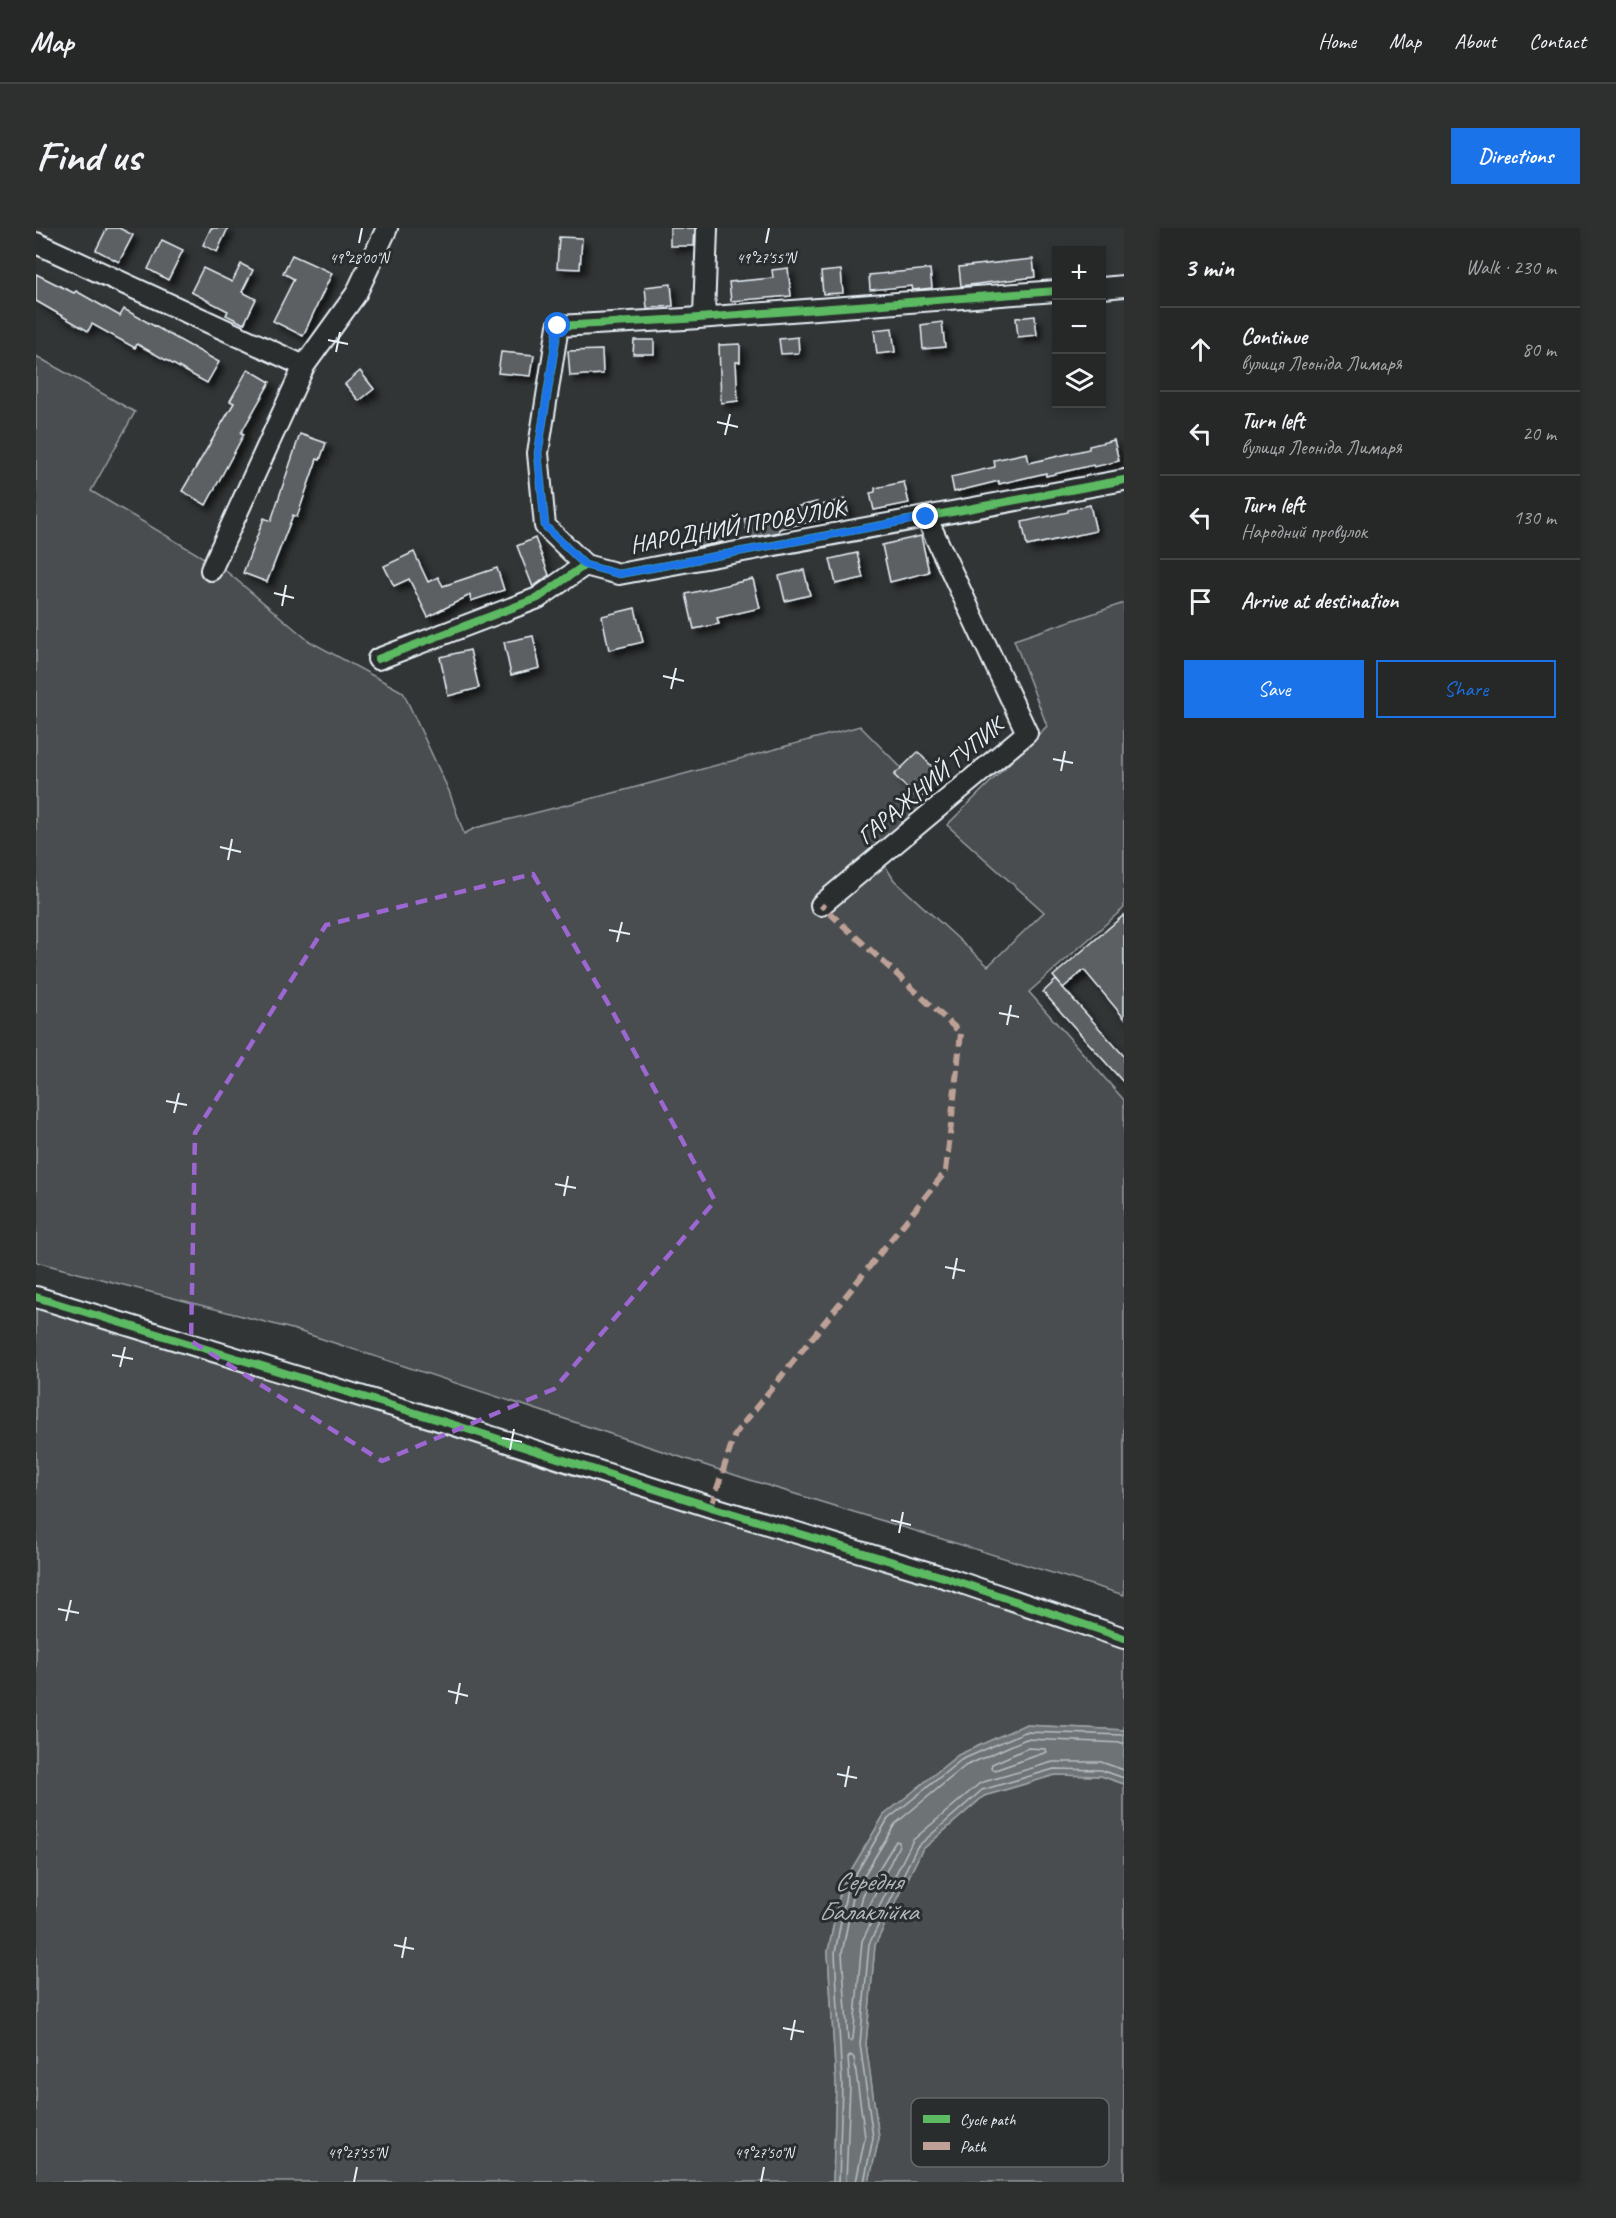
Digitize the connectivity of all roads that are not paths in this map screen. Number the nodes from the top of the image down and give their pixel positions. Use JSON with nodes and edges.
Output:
{"nodes":[{"id":1,"x":387,"y":228,"type":"edge"},
{"id":2,"x":707,"y":228,"type":"edge"},
{"id":3,"x":36,"y":243,"type":"edge"},
{"id":4,"x":1124,"y":286,"type":"edge"},
{"id":5,"x":1106,"y":288,"type":"edge"},
{"id":6,"x":1052,"y":291,"type":"edge"},
{"id":7,"x":704,"y":316,"type":"junction"},
{"id":8,"x":304,"y":366,"type":"junction"},
{"id":9,"x":1124,"y":480,"type":"edge"},
{"id":10,"x":926,"y":517,"type":"junction"},
{"id":11,"x":585,"y":565,"type":"junction"},
{"id":12,"x":211,"y":570,"type":"dead end"},
{"id":13,"x":378,"y":659,"type":"dead end"},
{"id":14,"x":821,"y":905,"type":"dead end"},
{"id":15,"x":36,"y":1297,"type":"edge"},
{"id":16,"x":1124,"y":1638,"type":"edge"}],
"edges":[{"from":1,"to":8,"type":"street"},
{"from":2,"to":7,"type":"street"},
{"from":3,"to":8,"type":"street"},
{"from":4,"to":5,"type":"street"},
{"from":6,"to":7,"type":"street"},
{"from":7,"to":11,"type":"street"},
{"from":8,"to":12,"type":"street"},
{"from":9,"to":10,"type":"street","name":"НАРОДНИЙ ПРОВУЛОК"},
{"from":10,"to":11,"type":"street","name":"НАРОДНИЙ ПРОВУЛОК"},
{"from":10,"to":14,"type":"street","name":"ГАРАЖНИЙ ТУПИК"},
{"from":11,"to":13,"type":"street"},
{"from":15,"to":16,"type":"street"}]}
